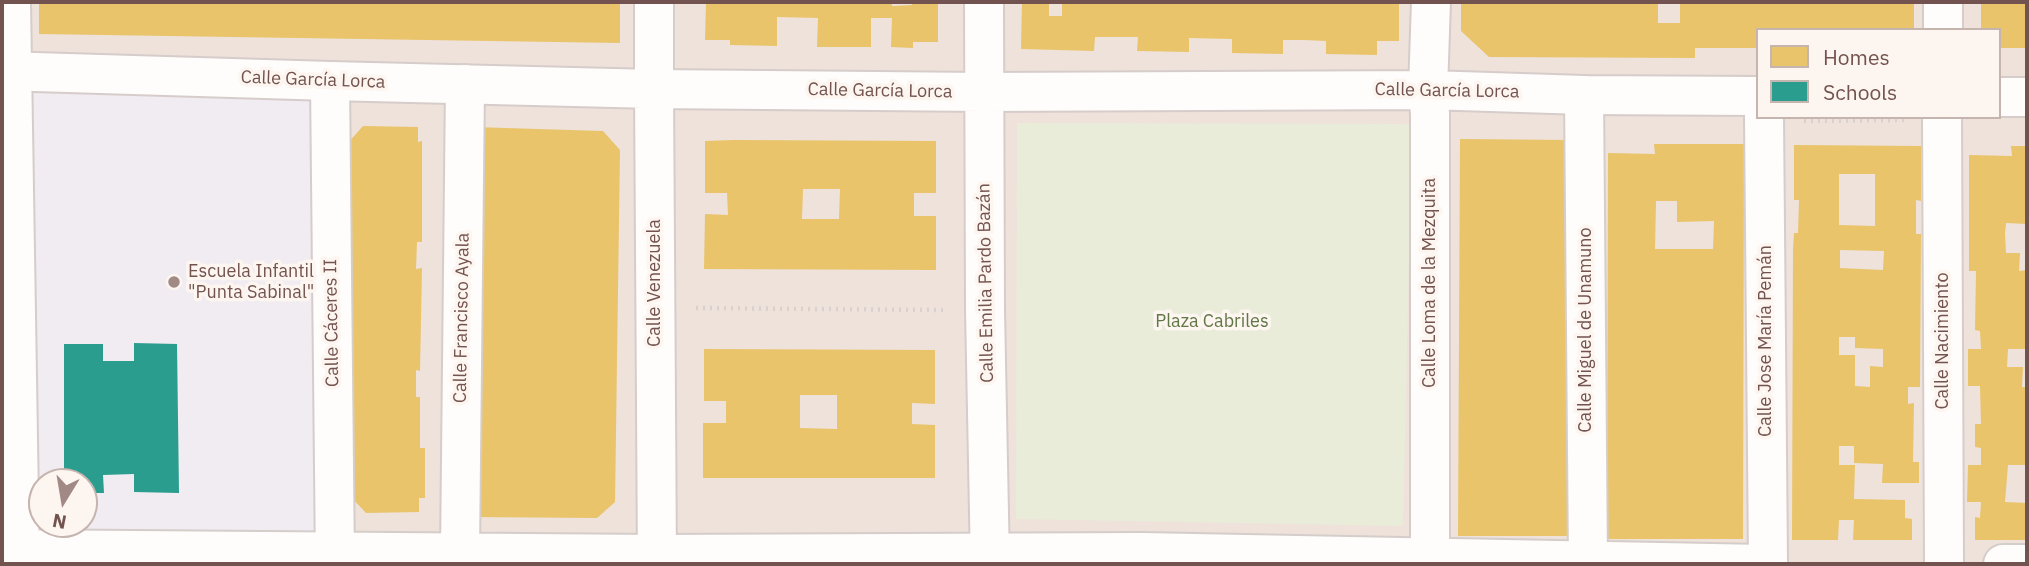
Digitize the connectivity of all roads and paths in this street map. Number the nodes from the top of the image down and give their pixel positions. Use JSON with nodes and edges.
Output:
{"nodes":[{"id":1,"x":11,"y":2,"type":"edge"},
{"id":2,"x":654,"y":2,"type":"edge"},
{"id":3,"x":984,"y":2,"type":"edge"},
{"id":4,"x":1431,"y":2,"type":"edge"},
{"id":5,"x":1943,"y":2,"type":"edge"},
{"id":6,"x":1942,"y":28,"type":"edge"},
{"id":7,"x":7,"y":71,"type":"edge"},
{"id":8,"x":330,"y":81,"type":"junction"},
{"id":9,"x":465,"y":84,"type":"junction"},
{"id":10,"x":654,"y":89,"type":"junction"},
{"id":11,"x":1428,"y":90,"type":"junction"},
{"id":12,"x":984,"y":92,"type":"junction"},
{"id":13,"x":1584,"y":95,"type":"junction"},
{"id":14,"x":1756,"y":96,"type":"edge"},
{"id":15,"x":2001,"y":97,"type":"edge"},
{"id":16,"x":2027,"y":97,"type":"edge"},
{"id":17,"x":1764,"y":119,"type":"edge"},
{"id":18,"x":1942,"y":119,"type":"edge"},
{"id":19,"x":655,"y":308,"type":"junction"},
{"id":20,"x":985,"y":310,"type":"junction"},
{"id":21,"x":460,"y":552,"type":"junction"},
{"id":22,"x":14,"y":554,"type":"edge"},
{"id":23,"x":335,"y":557,"type":"edge"},
{"id":24,"x":990,"y":558,"type":"edge"},
{"id":25,"x":1142,"y":558,"type":"edge"},
{"id":26,"x":657,"y":559,"type":"edge"},
{"id":27,"x":1288,"y":559,"type":"edge"},
{"id":28,"x":1430,"y":561,"type":"edge"},
{"id":29,"x":1588,"y":563,"type":"edge"},
{"id":30,"x":1766,"y":564,"type":"edge"},
{"id":31,"x":1944,"y":564,"type":"edge"},
{"id":32,"x":2003,"y":564,"type":"edge"},
{"id":33,"x":2027,"y":564,"type":"edge"}],
"edges":[{"from":1,"to":7,"type":"street"},
{"from":2,"to":10,"type":"street","name":"Calle Venezuela"},
{"from":3,"to":12,"type":"street","name":"Calle Emilia Pardo Bazán"},
{"from":4,"to":11,"type":"street","name":"Calle Loma de la Mezquita"},
{"from":5,"to":6,"type":"street"},
{"from":7,"to":8,"type":"street","name":"Calle García Lorca"},
{"from":7,"to":22,"type":"street"},
{"from":8,"to":9,"type":"street","name":"Calle García Lorca"},
{"from":8,"to":23,"type":"street","name":"Calle Cáceres II"},
{"from":9,"to":10,"type":"street","name":"Calle García Lorca"},
{"from":9,"to":21,"type":"street","name":"Calle Francisco Ayala"},
{"from":10,"to":12,"type":"street","name":"Calle García Lorca"},
{"from":10,"to":19,"type":"street","name":"Calle Venezuela"},
{"from":11,"to":12,"type":"street","name":"Calle García Lorca"},
{"from":11,"to":13,"type":"street","name":"Calle García Lorca"},
{"from":11,"to":28,"type":"street","name":"Calle Loma de la Mezquita"},
{"from":12,"to":20,"type":"street","name":"Calle Emilia Pardo Bazán"},
{"from":13,"to":14,"type":"street","name":"Calle García Lorca"},
{"from":13,"to":29,"type":"street","name":"Calle Miguel de Unamuno"},
{"from":15,"to":16,"type":"street"},
{"from":17,"to":30,"type":"street","name":"Calle Jose María Pemán"},
{"from":18,"to":31,"type":"street","name":"Calle Nacimiento"},
{"from":19,"to":20,"type":"path"},
{"from":19,"to":26,"type":"street","name":"Calle Venezuela"},
{"from":20,"to":24,"type":"street","name":"Calle Emilia Pardo Bazán"},
{"from":21,"to":23,"type":"street"},
{"from":21,"to":26,"type":"street"},
{"from":22,"to":23,"type":"street"},
{"from":24,"to":25,"type":"street"},
{"from":24,"to":26,"type":"street"},
{"from":25,"to":27,"type":"street"},
{"from":27,"to":28,"type":"street"},
{"from":28,"to":29,"type":"street"},
{"from":29,"to":30,"type":"street"},
{"from":32,"to":33,"type":"street"}]}
